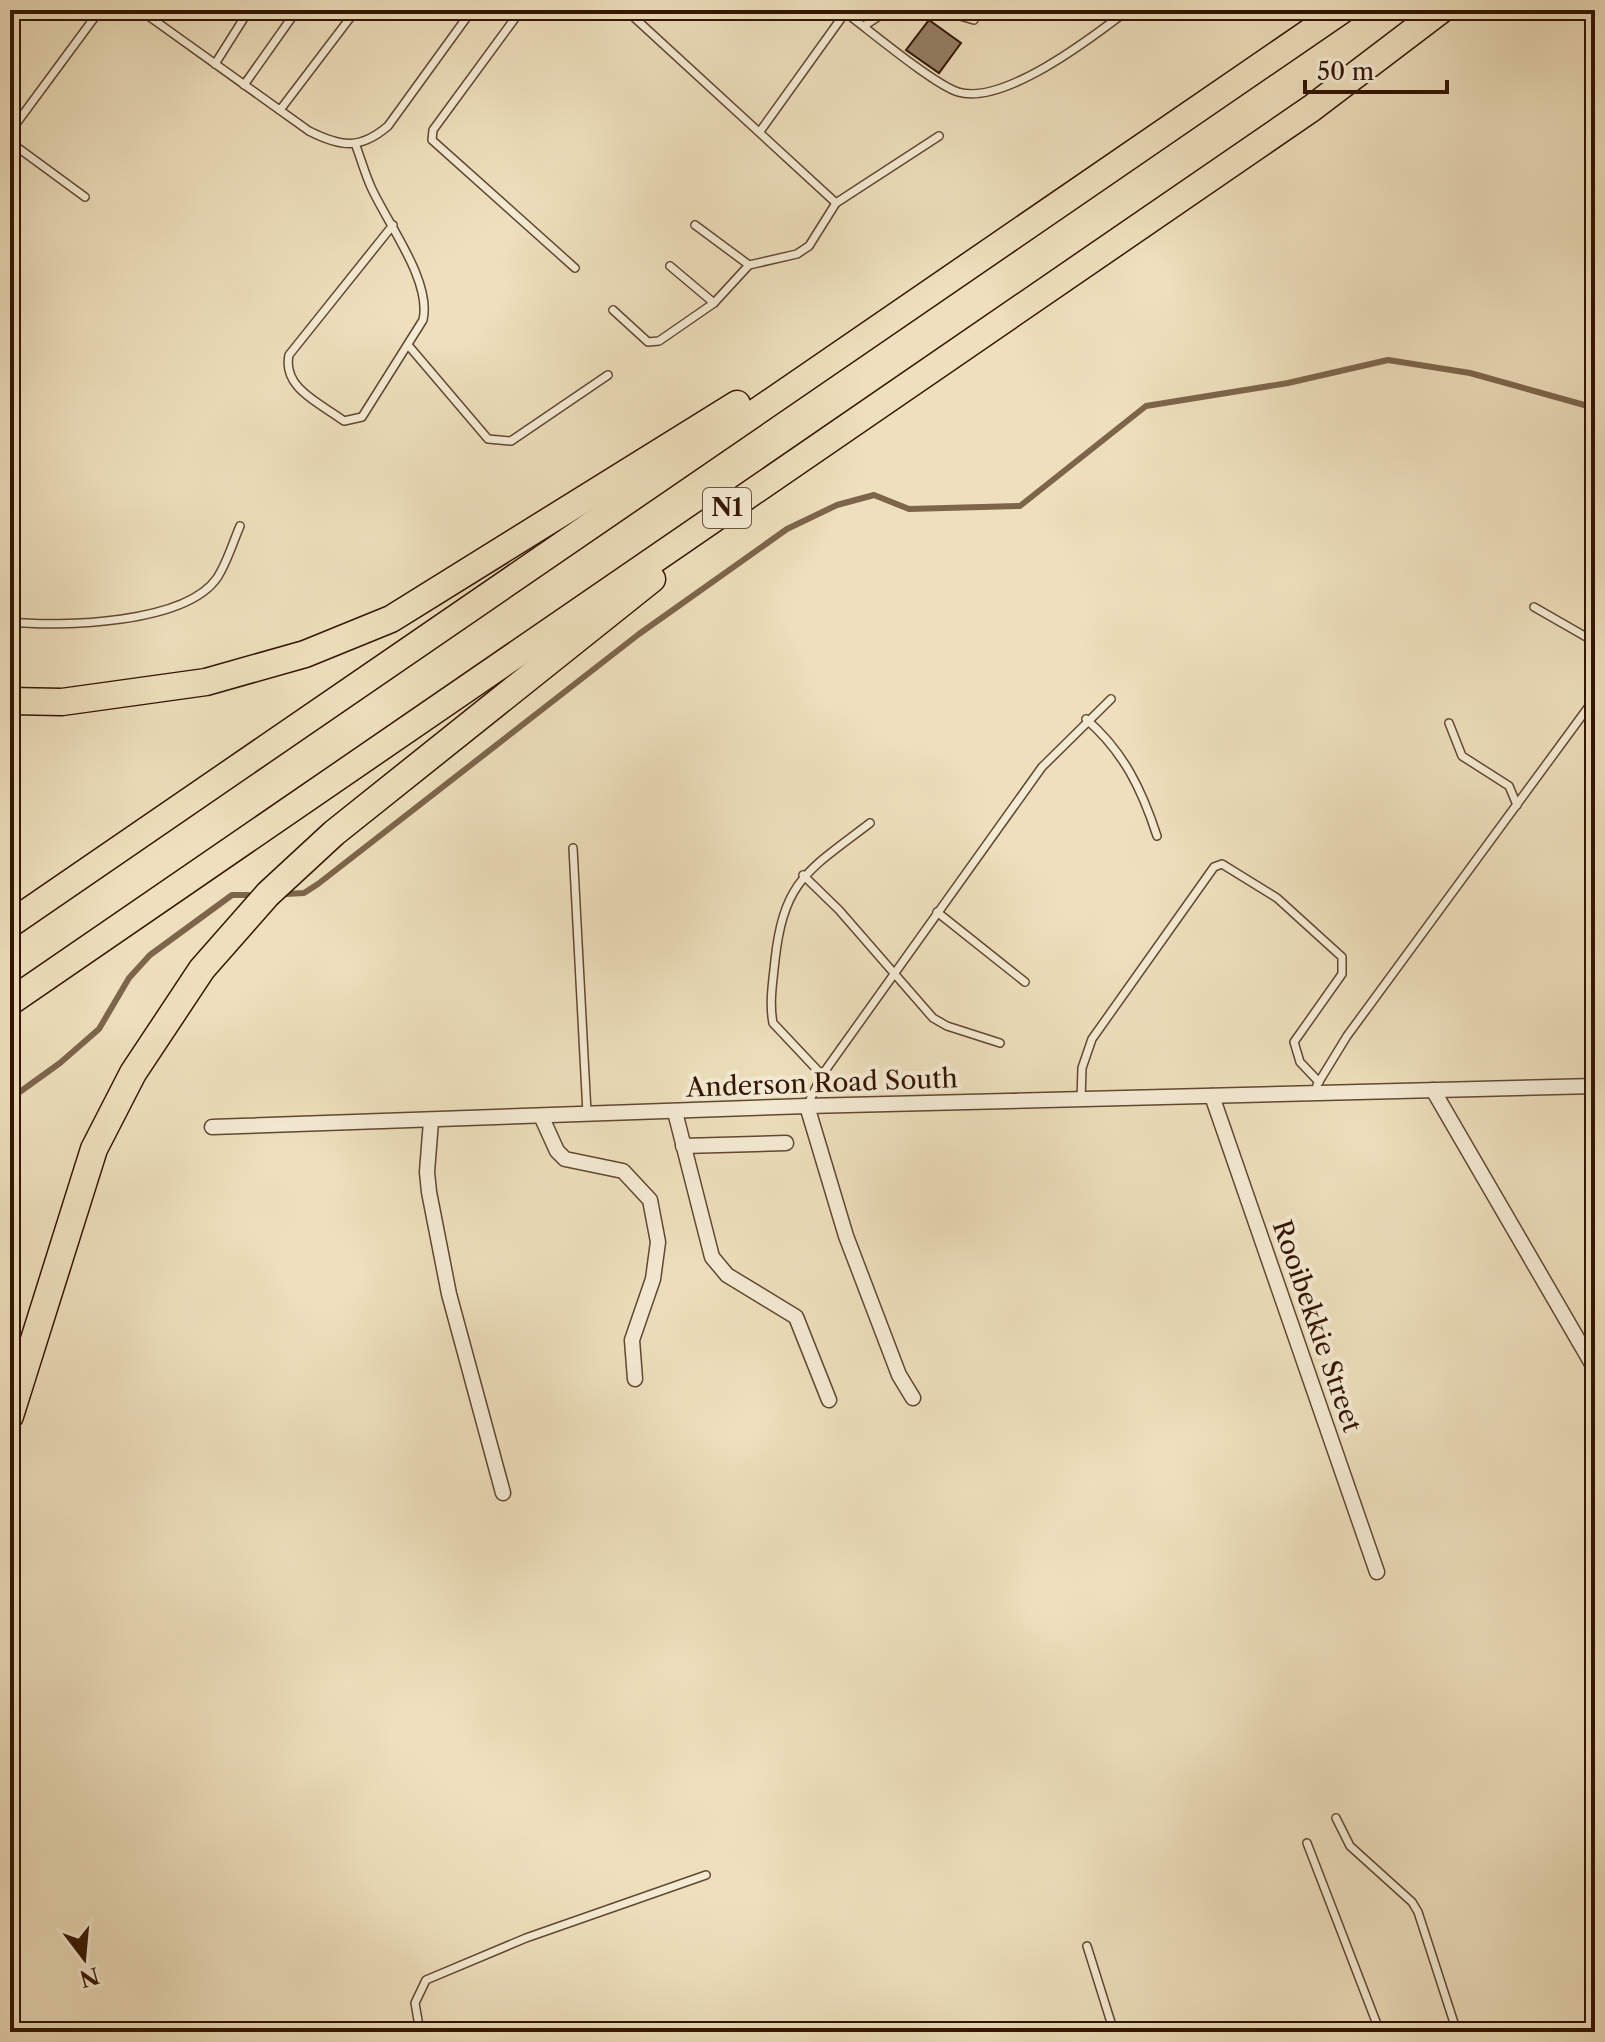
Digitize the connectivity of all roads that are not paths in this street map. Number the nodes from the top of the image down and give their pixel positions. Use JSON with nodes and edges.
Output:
{"nodes":[{"id":1,"x":16,"y":10,"type":"edge"},
{"id":2,"x":100,"y":10,"type":"edge"},
{"id":3,"x":140,"y":10,"type":"edge"},
{"id":4,"x":249,"y":10,"type":"edge"},
{"id":5,"x":297,"y":10,"type":"edge"},
{"id":6,"x":356,"y":10,"type":"edge"},
{"id":7,"x":472,"y":10,"type":"edge"},
{"id":8,"x":521,"y":10,"type":"edge"},
{"id":9,"x":626,"y":10,"type":"edge"},
{"id":10,"x":888,"y":10,"type":"edge"},
{"id":11,"x":939,"y":10,"type":"edge"},
{"id":12,"x":1128,"y":10,"type":"edge"},
{"id":13,"x":1342,"y":10,"type":"edge"},
{"id":14,"x":1441,"y":10,"type":"edge"},
{"id":15,"x":843,"y":11,"type":"edge"},
{"id":16,"x":10,"y":18,"type":"edge"},
{"id":17,"x":974,"y":20,"type":"dead end"},
{"id":18,"x":864,"y":26,"type":"junction"},
{"id":19,"x":215,"y":64,"type":"junction"},
{"id":20,"x":244,"y":85,"type":"junction"},
{"id":21,"x":280,"y":110,"type":"junction"},
{"id":22,"x":761,"y":130,"type":"junction"},
{"id":23,"x":10,"y":132,"type":"edge"},
{"id":24,"x":939,"y":136,"type":"dead end"},
{"id":25,"x":10,"y":142,"type":"edge"},
{"id":26,"x":356,"y":146,"type":"junction"},
{"id":27,"x":85,"y":197,"type":"dead end"},
{"id":28,"x":836,"y":203,"type":"junction"},
{"id":29,"x":393,"y":225,"type":"junction"},
{"id":30,"x":695,"y":225,"type":"dead end"},
{"id":31,"x":1007,"y":238,"type":"junction"},
{"id":32,"x":749,"y":265,"type":"junction"},
{"id":33,"x":670,"y":266,"type":"dead end"},
{"id":34,"x":575,"y":268,"type":"dead end"},
{"id":35,"x":714,"y":303,"type":"junction"},
{"id":36,"x":613,"y":310,"type":"dead end"},
{"id":37,"x":408,"y":345,"type":"junction"},
{"id":38,"x":608,"y":375,"type":"dead end"},
{"id":39,"x":823,"y":442,"type":"junction"},
{"id":40,"x":240,"y":526,"type":"dead end"},
{"id":41,"x":1534,"y":607,"type":"dead end"},
{"id":42,"x":10,"y":622,"type":"edge"},
{"id":43,"x":1595,"y":642,"type":"edge"},
{"id":44,"x":1595,"y":698,"type":"edge"},
{"id":45,"x":1111,"y":699,"type":"dead end"},
{"id":46,"x":10,"y":701,"type":"edge"},
{"id":47,"x":1086,"y":719,"type":"junction"},
{"id":48,"x":1449,"y":723,"type":"dead end"},
{"id":49,"x":1517,"y":805,"type":"junction"},
{"id":50,"x":870,"y":823,"type":"dead end"},
{"id":51,"x":1157,"y":836,"type":"dead end"},
{"id":52,"x":573,"y":848,"type":"dead end"},
{"id":53,"x":803,"y":875,"type":"junction"},
{"id":54,"x":937,"y":912,"type":"junction"},
{"id":55,"x":10,"y":924,"type":"edge"},
{"id":56,"x":893,"y":974,"type":"junction"},
{"id":57,"x":1025,"y":982,"type":"dead end"},
{"id":58,"x":10,"y":1002,"type":"edge"},
{"id":59,"x":1000,"y":1043,"type":"dead end"},
{"id":60,"x":822,"y":1075,"type":"junction"},
{"id":61,"x":1595,"y":1086,"type":"edge"},
{"id":62,"x":1315,"y":1088,"type":"junction"},
{"id":63,"x":1433,"y":1090,"type":"junction"},
{"id":64,"x":1212,"y":1096,"type":"junction"},
{"id":65,"x":1081,"y":1100,"type":"junction"},
{"id":66,"x":807,"y":1106,"type":"junction"},
{"id":67,"x":675,"y":1112,"type":"junction"},
{"id":68,"x":587,"y":1116,"type":"junction"},
{"id":69,"x":542,"y":1118,"type":"junction"},
{"id":70,"x":431,"y":1121,"type":"junction"},
{"id":71,"x":212,"y":1127,"type":"dead end"},
{"id":72,"x":786,"y":1143,"type":"dead end"},
{"id":73,"x":683,"y":1146,"type":"junction"},
{"id":74,"x":1595,"y":1369,"type":"edge"},
{"id":75,"x":635,"y":1379,"type":"dead end"},
{"id":76,"x":913,"y":1398,"type":"dead end"},
{"id":77,"x":829,"y":1400,"type":"dead end"},
{"id":78,"x":10,"y":1416,"type":"edge"},
{"id":79,"x":503,"y":1493,"type":"dead end"},
{"id":80,"x":1377,"y":1572,"type":"dead end"},
{"id":81,"x":1336,"y":1818,"type":"dead end"},
{"id":82,"x":1307,"y":1843,"type":"dead end"},
{"id":83,"x":706,"y":1875,"type":"dead end"},
{"id":84,"x":1087,"y":1946,"type":"dead end"},
{"id":85,"x":420,"y":2032,"type":"edge"},
{"id":86,"x":1114,"y":2032,"type":"edge"},
{"id":87,"x":1380,"y":2032,"type":"edge"},
{"id":88,"x":1457,"y":2032,"type":"edge"}],
"edges":[{"from":1,"to":16,"type":"lane"},
{"from":2,"to":23,"type":"lane"},
{"from":3,"to":19,"type":"lane"},
{"from":4,"to":19,"type":"lane"},
{"from":5,"to":20,"type":"lane"},
{"from":6,"to":21,"type":"lane"},
{"from":7,"to":26,"type":"lane"},
{"from":8,"to":34,"type":"lane"},
{"from":9,"to":22,"type":"lane"},
{"from":10,"to":18,"type":"lane"},
{"from":11,"to":17,"type":"lane"},
{"from":12,"to":18,"type":"lane"},
{"from":13,"to":31,"type":"highway","number":"N1"},
{"from":14,"to":39,"type":"highway","number":"N1"},
{"from":15,"to":18,"type":"lane"},
{"from":15,"to":22,"type":"lane"},
{"from":19,"to":20,"type":"lane"},
{"from":20,"to":21,"type":"lane"},
{"from":21,"to":26,"type":"lane"},
{"from":22,"to":28,"type":"lane"},
{"from":24,"to":28,"type":"lane"},
{"from":25,"to":27,"type":"lane"},
{"from":26,"to":29,"type":"lane"},
{"from":28,"to":32,"type":"lane"},
{"from":29,"to":37,"type":"lane"},
{"from":29,"to":37,"type":"lane"},
{"from":30,"to":32,"type":"lane"},
{"from":31,"to":46,"type":"highway"},
{"from":31,"to":55,"type":"highway","number":"N1"},
{"from":32,"to":35,"type":"lane"},
{"from":33,"to":35,"type":"lane"},
{"from":35,"to":36,"type":"lane"},
{"from":37,"to":38,"type":"lane"},
{"from":39,"to":58,"type":"highway","number":"N1"},
{"from":39,"to":78,"type":"highway"},
{"from":40,"to":42,"type":"lane"},
{"from":41,"to":43,"type":"lane"},
{"from":44,"to":49,"type":"lane"},
{"from":45,"to":47,"type":"lane"},
{"from":47,"to":51,"type":"lane"},
{"from":47,"to":54,"type":"lane"},
{"from":48,"to":49,"type":"lane"},
{"from":49,"to":62,"type":"lane"},
{"from":50,"to":53,"type":"lane"},
{"from":52,"to":68,"type":"lane"},
{"from":53,"to":56,"type":"lane"},
{"from":53,"to":60,"type":"lane"},
{"from":54,"to":56,"type":"lane"},
{"from":54,"to":57,"type":"lane"},
{"from":56,"to":59,"type":"lane"},
{"from":56,"to":60,"type":"lane"},
{"from":60,"to":66,"type":"lane"},
{"from":61,"to":63,"type":"street","name":"Anderson Road South"},
{"from":62,"to":63,"type":"street","name":"Anderson Road South"},
{"from":62,"to":64,"type":"street","name":"Anderson Road South"},
{"from":62,"to":65,"type":"lane"},
{"from":63,"to":74,"type":"street"},
{"from":64,"to":65,"type":"street","name":"Anderson Road South"},
{"from":64,"to":80,"type":"street","name":"Rooibekkie Street"},
{"from":65,"to":66,"type":"street","name":"Anderson Road South"},
{"from":66,"to":67,"type":"street","name":"Anderson Road South"},
{"from":66,"to":76,"type":"street"},
{"from":67,"to":68,"type":"street","name":"Anderson Road South"},
{"from":67,"to":73,"type":"street"},
{"from":68,"to":69,"type":"street","name":"Anderson Road South"},
{"from":69,"to":70,"type":"street","name":"Anderson Road South"},
{"from":69,"to":75,"type":"street"},
{"from":70,"to":71,"type":"street","name":"Anderson Road South"},
{"from":70,"to":79,"type":"street"},
{"from":72,"to":73,"type":"street"},
{"from":73,"to":77,"type":"street"},
{"from":81,"to":88,"type":"lane"},
{"from":82,"to":87,"type":"lane"},
{"from":83,"to":85,"type":"lane"},
{"from":84,"to":86,"type":"lane"}]}
